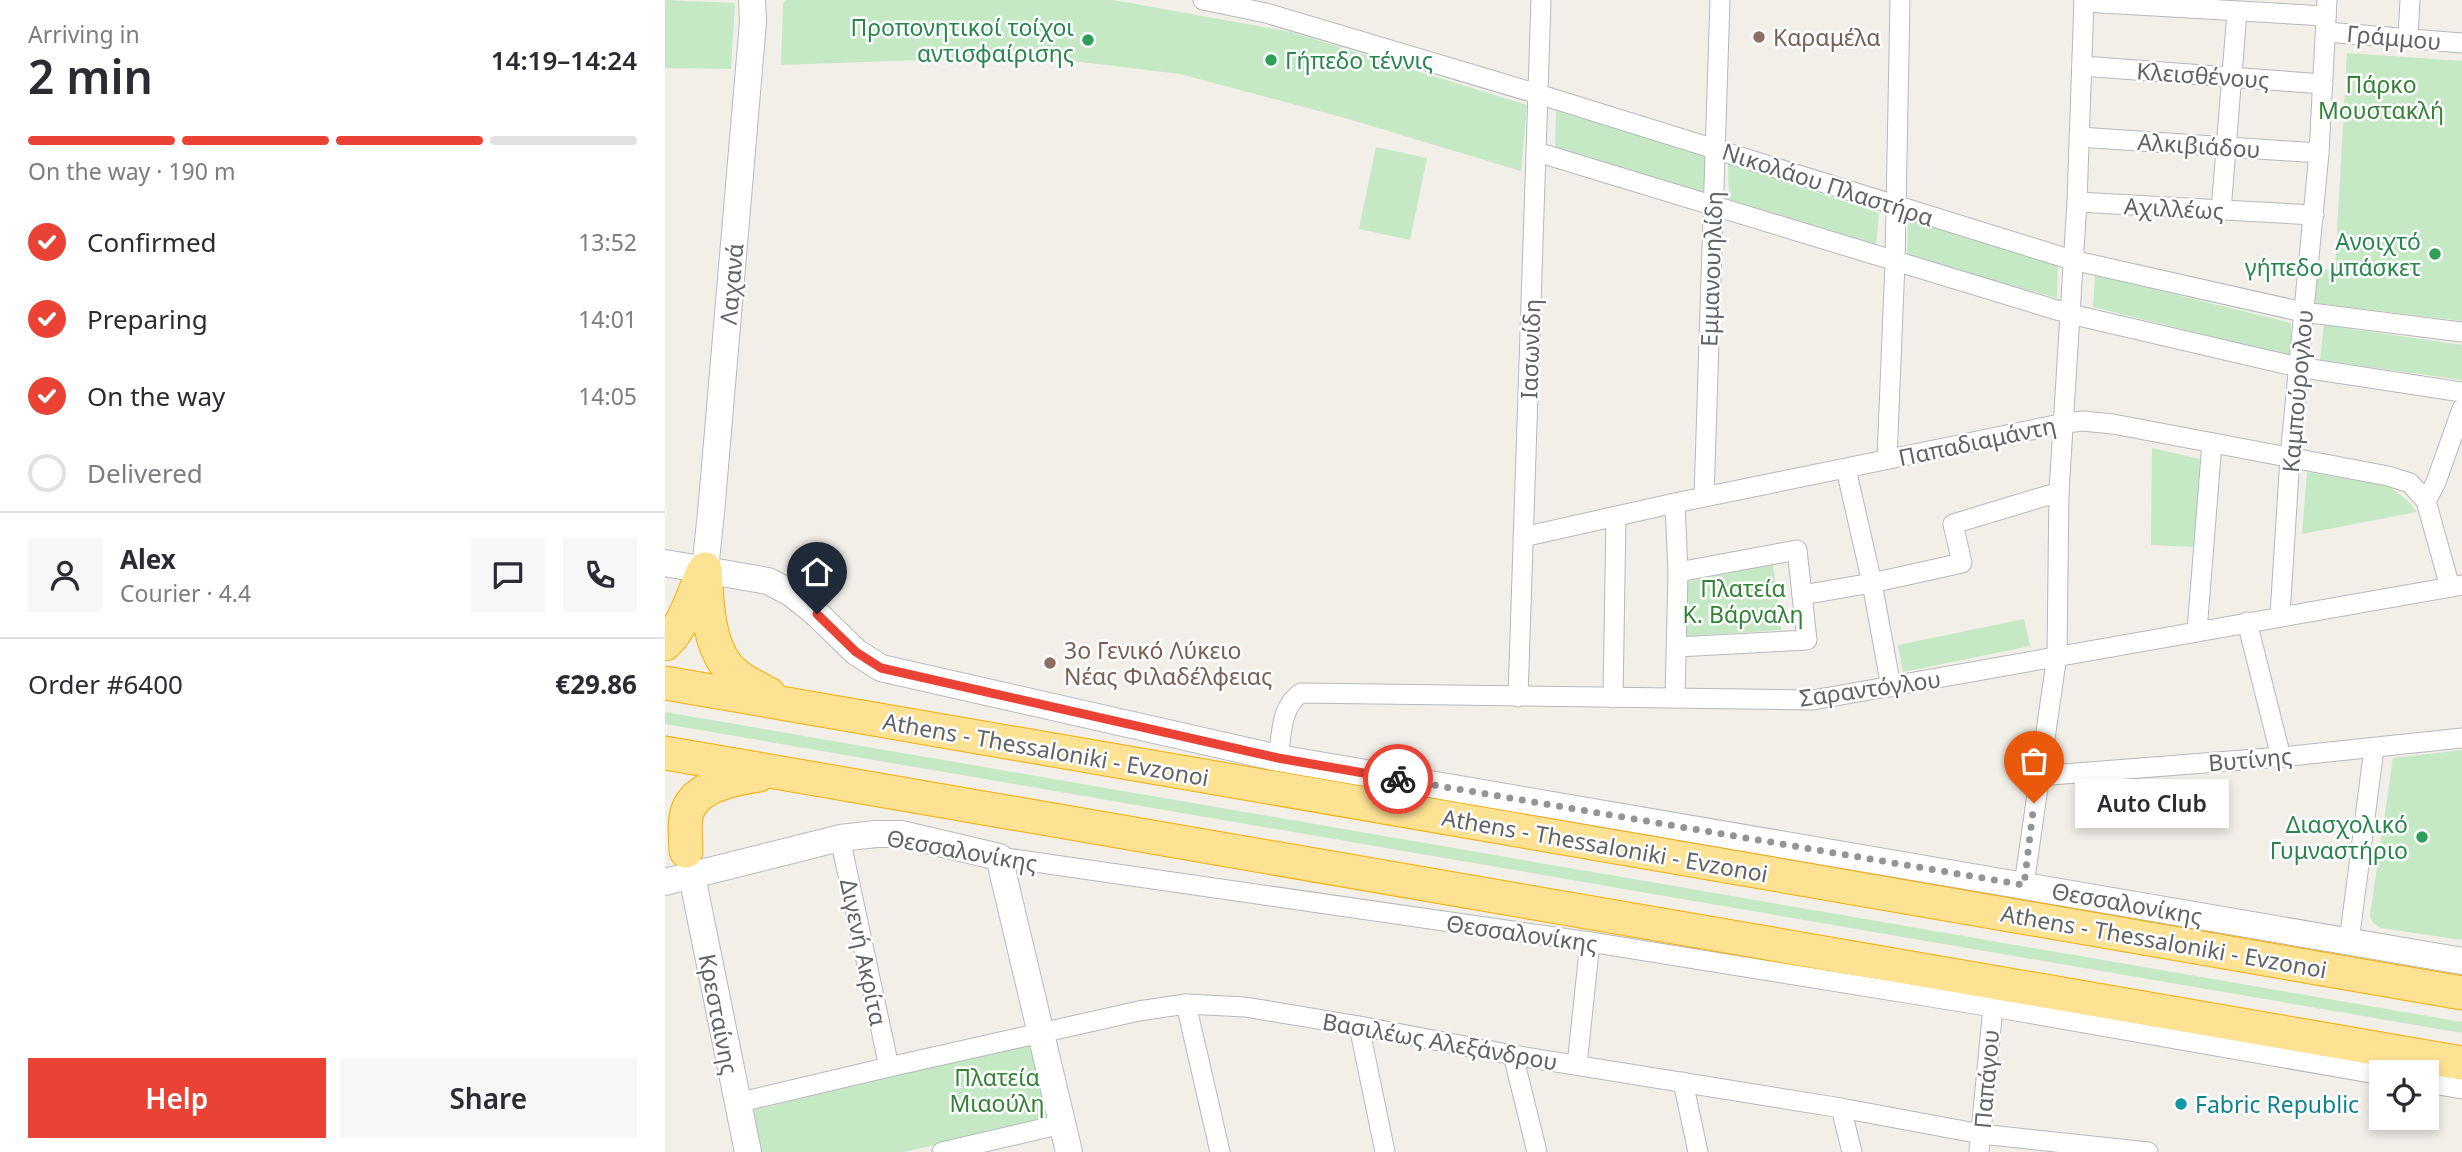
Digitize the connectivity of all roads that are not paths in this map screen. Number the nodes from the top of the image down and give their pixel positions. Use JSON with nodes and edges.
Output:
{"nodes":[{"id":1,"x":751,"y":0,"type":"edge"},
{"id":2,"x":1203,"y":0,"type":"edge"},
{"id":3,"x":1541,"y":0,"type":"edge"},
{"id":4,"x":1720,"y":0,"type":"edge"},
{"id":5,"x":1900,"y":0,"type":"edge"},
{"id":6,"x":2410,"y":0,"type":"edge"},
{"id":7,"x":2084,"y":1,"type":"edge"},
{"id":8,"x":2180,"y":4,"type":"edge"},
{"id":9,"x":1266,"y":7,"type":"edge"},
{"id":10,"x":2237,"y":12,"type":"junction"},
{"id":11,"x":2326,"y":16,"type":"edge"},
{"id":12,"x":2408,"y":38,"type":"junction"},
{"id":13,"x":2462,"y":43,"type":"edge"},
{"id":14,"x":2082,"y":66,"type":"junction"},
{"id":15,"x":2233,"y":78,"type":"junction"},
{"id":16,"x":2323,"y":84,"type":"junction"},
{"id":17,"x":1538,"y":94,"type":"junction"},
{"id":18,"x":2079,"y":137,"type":"junction"},
{"id":19,"x":1715,"y":148,"type":"junction"},
{"id":20,"x":2226,"y":148,"type":"junction"},
{"id":21,"x":1537,"y":152,"type":"junction"},
{"id":22,"x":2319,"y":153,"type":"junction"},
{"id":23,"x":2077,"y":202,"type":"junction"},
{"id":24,"x":1713,"y":206,"type":"junction"},
{"id":25,"x":1896,"y":206,"type":"junction"},
{"id":26,"x":2221,"y":211,"type":"junction"},
{"id":27,"x":2314,"y":215,"type":"junction"},
{"id":28,"x":2071,"y":260,"type":"junction"},
{"id":29,"x":1895,"y":262,"type":"junction"},
{"id":30,"x":2303,"y":312,"type":"junction"},
{"id":31,"x":2070,"y":314,"type":"junction"},
{"id":32,"x":2462,"y":332,"type":"edge"},
{"id":33,"x":2298,"y":367,"type":"junction"},
{"id":34,"x":2462,"y":392,"type":"edge"},
{"id":35,"x":2462,"y":409,"type":"edge"},
{"id":36,"x":2065,"y":423,"type":"junction"},
{"id":37,"x":2212,"y":443,"type":"junction"},
{"id":38,"x":2290,"y":457,"type":"junction"},
{"id":39,"x":1888,"y":459,"type":"junction"},
{"id":40,"x":1846,"y":469,"type":"junction"},
{"id":41,"x":2059,"y":492,"type":"junction"},
{"id":42,"x":1704,"y":497,"type":"junction"},
{"id":43,"x":2426,"y":501,"type":"junction"},
{"id":44,"x":1675,"y":503,"type":"junction"},
{"id":45,"x":1616,"y":516,"type":"junction"},
{"id":46,"x":1523,"y":537,"type":"junction"},
{"id":47,"x":665,"y":563,"type":"edge"},
{"id":48,"x":705,"y":569,"type":"junction"},
{"id":49,"x":1678,"y":572,"type":"junction"},
{"id":50,"x":1872,"y":583,"type":"junction"},
{"id":51,"x":2456,"y":586,"type":"edge"},
{"id":52,"x":1802,"y":595,"type":"junction"},
{"id":53,"x":2280,"y":615,"type":"junction"},
{"id":54,"x":2246,"y":622,"type":"junction"},
{"id":55,"x":2197,"y":631,"type":"junction"},
{"id":56,"x":665,"y":644,"type":"edge"},
{"id":57,"x":1677,"y":647,"type":"junction"},
{"id":58,"x":2057,"y":656,"type":"junction"},
{"id":59,"x":665,"y":683,"type":"edge"},
{"id":60,"x":1891,"y":687,"type":"junction"},
{"id":61,"x":1518,"y":697,"type":"junction"},
{"id":62,"x":1613,"y":698,"type":"junction"},
{"id":63,"x":1675,"y":698,"type":"junction"},
{"id":64,"x":794,"y":705,"type":"junction"},
{"id":65,"x":2462,"y":738,"type":"edge"},
{"id":66,"x":2374,"y":748,"type":"junction"},
{"id":67,"x":665,"y":753,"type":"edge"},
{"id":68,"x":2281,"y":757,"type":"junction"},
{"id":69,"x":1278,"y":758,"type":"junction"},
{"id":70,"x":778,"y":773,"type":"junction"},
{"id":71,"x":2038,"y":776,"type":"junction"},
{"id":72,"x":665,"y":805,"type":"edge"},
{"id":73,"x":840,"y":838,"type":"junction"},
{"id":74,"x":999,"y":858,"type":"junction"},
{"id":75,"x":681,"y":870,"type":"edge"},
{"id":76,"x":2024,"y":885,"type":"junction"},
{"id":77,"x":1591,"y":942,"type":"junction"},
{"id":78,"x":2349,"y":942,"type":"junction"},
{"id":79,"x":2462,"y":961,"type":"edge"},
{"id":80,"x":2462,"y":993,"type":"edge"},
{"id":81,"x":1186,"y":1004,"type":"junction"},
{"id":82,"x":1993,"y":1007,"type":"junction"},
{"id":83,"x":1359,"y":1026,"type":"junction"},
{"id":84,"x":1041,"y":1033,"type":"junction"},
{"id":85,"x":1513,"y":1055,"type":"junction"},
{"id":86,"x":2462,"y":1063,"type":"edge"},
{"id":87,"x":1577,"y":1065,"type":"junction"},
{"id":88,"x":889,"y":1067,"type":"junction"},
{"id":89,"x":2369,"y":1073,"type":"edge"},
{"id":90,"x":1683,"y":1082,"type":"junction"},
{"id":91,"x":2439,"y":1085,"type":"edge"},
{"id":92,"x":2462,"y":1089,"type":"edge"},
{"id":93,"x":737,"y":1103,"type":"junction"},
{"id":94,"x":1841,"y":1108,"type":"junction"},
{"id":95,"x":1062,"y":1124,"type":"junction"},
{"id":96,"x":1980,"y":1143,"type":"edge"},
{"id":97,"x":748,"y":1152,"type":"edge"},
{"id":98,"x":942,"y":1152,"type":"edge"},
{"id":99,"x":1069,"y":1152,"type":"edge"},
{"id":100,"x":1220,"y":1152,"type":"edge"},
{"id":101,"x":1385,"y":1152,"type":"edge"},
{"id":102,"x":1537,"y":1152,"type":"edge"},
{"id":103,"x":1698,"y":1152,"type":"edge"},
{"id":104,"x":1851,"y":1152,"type":"edge"},
{"id":105,"x":2148,"y":1152,"type":"edge"}],
"edges":[{"from":1,"to":48,"type":"street","name":"Λαχανά"},
{"from":2,"to":9,"type":"street","name":"Νικολάου Πλαστήρα"},
{"from":3,"to":17,"type":"street","name":"Ιασωνίδη"},
{"from":4,"to":19,"type":"street","name":"Εμμανουηλίδη"},
{"from":5,"to":25,"type":"street"},
{"from":6,"to":12,"type":"street"},
{"from":7,"to":8,"type":"street","name":"Γράμμου"},
{"from":7,"to":14,"type":"street"},
{"from":8,"to":10,"type":"street","name":"Γράμμου"},
{"from":9,"to":17,"type":"street","name":"Νικολάου Πλαστήρα"},
{"from":10,"to":11,"type":"street","name":"Γράμμου"},
{"from":10,"to":15,"type":"street"},
{"from":11,"to":12,"type":"street","name":"Γράμμου"},
{"from":11,"to":16,"type":"street","name":"Καμπούρογλου"},
{"from":12,"to":13,"type":"street","name":"Γράμμου"},
{"from":14,"to":15,"type":"street","name":"Κλεισθένους"},
{"from":14,"to":18,"type":"street"},
{"from":15,"to":16,"type":"street","name":"Κλεισθένους"},
{"from":15,"to":20,"type":"street"},
{"from":16,"to":22,"type":"street","name":"Καμπούρογλου"},
{"from":17,"to":19,"type":"street","name":"Νικολάου Πλαστήρα"},
{"from":17,"to":21,"type":"street","name":"Ιασωνίδη"},
{"from":18,"to":20,"type":"street","name":"Αλκιβιάδου"},
{"from":18,"to":23,"type":"street"},
{"from":19,"to":24,"type":"street","name":"Εμμανουηλίδη"},
{"from":19,"to":25,"type":"street","name":"Νικολάου Πλαστήρα"},
{"from":20,"to":22,"type":"street","name":"Αλκιβιάδου"},
{"from":20,"to":26,"type":"street"},
{"from":21,"to":24,"type":"street"},
{"from":21,"to":46,"type":"street","name":"Ιασωνίδη"},
{"from":22,"to":27,"type":"street","name":"Καμπούρογλου"},
{"from":23,"to":26,"type":"street","name":"Αχιλλέως"},
{"from":23,"to":28,"type":"street"},
{"from":24,"to":29,"type":"street"},
{"from":24,"to":42,"type":"street","name":"Εμμανουηλίδη"},
{"from":25,"to":28,"type":"street","name":"Νικολάου Πλαστήρα"},
{"from":25,"to":29,"type":"street"},
{"from":26,"to":27,"type":"street","name":"Αχιλλέως"},
{"from":27,"to":30,"type":"street","name":"Καμπούρογλου"},
{"from":28,"to":30,"type":"street","name":"Νικολάου Πλαστήρα"},
{"from":28,"to":31,"type":"street"},
{"from":29,"to":31,"type":"street"},
{"from":29,"to":39,"type":"street"},
{"from":30,"to":32,"type":"street","name":"Νικολάου Πλαστήρα"},
{"from":30,"to":33,"type":"street","name":"Καμπούρογλου"},
{"from":31,"to":33,"type":"street"},
{"from":31,"to":36,"type":"street"},
{"from":33,"to":34,"type":"street"},
{"from":33,"to":38,"type":"street","name":"Καμπούρογλου"},
{"from":35,"to":43,"type":"street"},
{"from":36,"to":37,"type":"street","name":"Παπαδιαμάντη"},
{"from":36,"to":39,"type":"street","name":"Παπαδιαμάντη"},
{"from":36,"to":41,"type":"street"},
{"from":37,"to":38,"type":"street","name":"Παπαδιαμάντη"},
{"from":37,"to":55,"type":"street"},
{"from":38,"to":43,"type":"street","name":"Παπαδιαμάντη"},
{"from":38,"to":53,"type":"street","name":"Καμπούρογλου"},
{"from":39,"to":40,"type":"street","name":"Παπαδιαμάντη"},
{"from":40,"to":42,"type":"street","name":"Παπαδιαμάντη"},
{"from":40,"to":50,"type":"street"},
{"from":41,"to":50,"type":"street"},
{"from":41,"to":58,"type":"street"},
{"from":42,"to":44,"type":"street","name":"Παπαδιαμάντη"},
{"from":43,"to":51,"type":"street"},
{"from":44,"to":45,"type":"street","name":"Παπαδιαμάντη"},
{"from":44,"to":49,"type":"street"},
{"from":45,"to":46,"type":"street","name":"Παπαδιαμάντη"},
{"from":45,"to":62,"type":"street"},
{"from":46,"to":61,"type":"street","name":"Ιασωνίδη"},
{"from":47,"to":48,"type":"street","name":"Θεσσαλονίκης"},
{"from":48,"to":56,"type":"highway"},
{"from":48,"to":64,"type":"highway"},
{"from":48,"to":69,"type":"street","name":"Θεσσαλονίκης"},
{"from":49,"to":52,"type":"street"},
{"from":49,"to":57,"type":"street"},
{"from":50,"to":52,"type":"street"},
{"from":50,"to":60,"type":"street"},
{"from":51,"to":53,"type":"street","name":"Σαραντόγλου"},
{"from":52,"to":57,"type":"street"},
{"from":53,"to":54,"type":"street","name":"Σαραντόγλου"},
{"from":54,"to":55,"type":"street","name":"Σαραντόγλου"},
{"from":54,"to":68,"type":"street"},
{"from":55,"to":58,"type":"street","name":"Σαραντόγλου"},
{"from":57,"to":63,"type":"street"},
{"from":58,"to":60,"type":"street","name":"Σαραντόγλου"},
{"from":58,"to":71,"type":"street"},
{"from":59,"to":64,"type":"highway","name":"Athens - Thessaloniki - Evzonoi"},
{"from":60,"to":63,"type":"street","name":"Σαραντόγλου"},
{"from":61,"to":62,"type":"street","name":"Σαραντόγλου"},
{"from":61,"to":69,"type":"street","name":"Σαραντόγλου"},
{"from":62,"to":63,"type":"street","name":"Σαραντόγλου"},
{"from":64,"to":80,"type":"highway","name":"Athens - Thessaloniki - Evzonoi"},
{"from":65,"to":66,"type":"street","name":"Βυτίνης"},
{"from":66,"to":68,"type":"street","name":"Βυτίνης"},
{"from":66,"to":78,"type":"street"},
{"from":67,"to":70,"type":"highway"},
{"from":68,"to":71,"type":"street","name":"Βυτίνης"},
{"from":69,"to":76,"type":"street","name":"Θεσσαλονίκης"},
{"from":70,"to":75,"type":"highway"},
{"from":70,"to":86,"type":"highway"},
{"from":71,"to":76,"type":"street"},
{"from":72,"to":75,"type":"highway"},
{"from":73,"to":74,"type":"street","name":"Θεσσαλονίκης"},
{"from":73,"to":75,"type":"street","name":"Θεσσαλονίκης"},
{"from":73,"to":88,"type":"street","name":"Διγενή Ακρίτα"},
{"from":74,"to":77,"type":"street","name":"Θεσσαλονίκης"},
{"from":74,"to":84,"type":"street"},
{"from":75,"to":93,"type":"street","name":"Κρεσταίνης"},
{"from":76,"to":78,"type":"street","name":"Θεσσαλονίκης"},
{"from":77,"to":82,"type":"street","name":"Θεσσαλονίκης"},
{"from":77,"to":87,"type":"street"},
{"from":78,"to":79,"type":"street","name":"Θεσσαλονίκης"},
{"from":81,"to":83,"type":"street","name":"Βασιλέως Αλεξάνδρου"},
{"from":81,"to":84,"type":"street","name":"Βασιλέως Αλεξάνδρου"},
{"from":81,"to":100,"type":"street"},
{"from":82,"to":89,"type":"street","name":"Θεσσαλονίκης"},
{"from":82,"to":96,"type":"street","name":"Παπάγου"},
{"from":83,"to":85,"type":"street","name":"Βασιλέως Αλεξάνδρου"},
{"from":83,"to":101,"type":"street"},
{"from":84,"to":88,"type":"street","name":"Βασιλέως Αλεξάνδρου"},
{"from":84,"to":95,"type":"street"},
{"from":85,"to":87,"type":"street","name":"Βασιλέως Αλεξάνδρου"},
{"from":85,"to":102,"type":"street"},
{"from":87,"to":90,"type":"street","name":"Βασιλέως Αλεξάνδρου"},
{"from":88,"to":93,"type":"street","name":"Βασιλέως Αλεξάνδρου"},
{"from":90,"to":94,"type":"street","name":"Βασιλέως Αλεξάνδρου"},
{"from":90,"to":103,"type":"street"},
{"from":91,"to":92,"type":"street"},
{"from":93,"to":97,"type":"street","name":"Κρεσταίνης"},
{"from":94,"to":96,"type":"street","name":"Βασιλέως Αλεξάνδρου"},
{"from":94,"to":104,"type":"street"},
{"from":95,"to":98,"type":"street"},
{"from":95,"to":99,"type":"street"},
{"from":96,"to":105,"type":"street","name":"Βασιλέως Αλεξάνδρου"}]}
